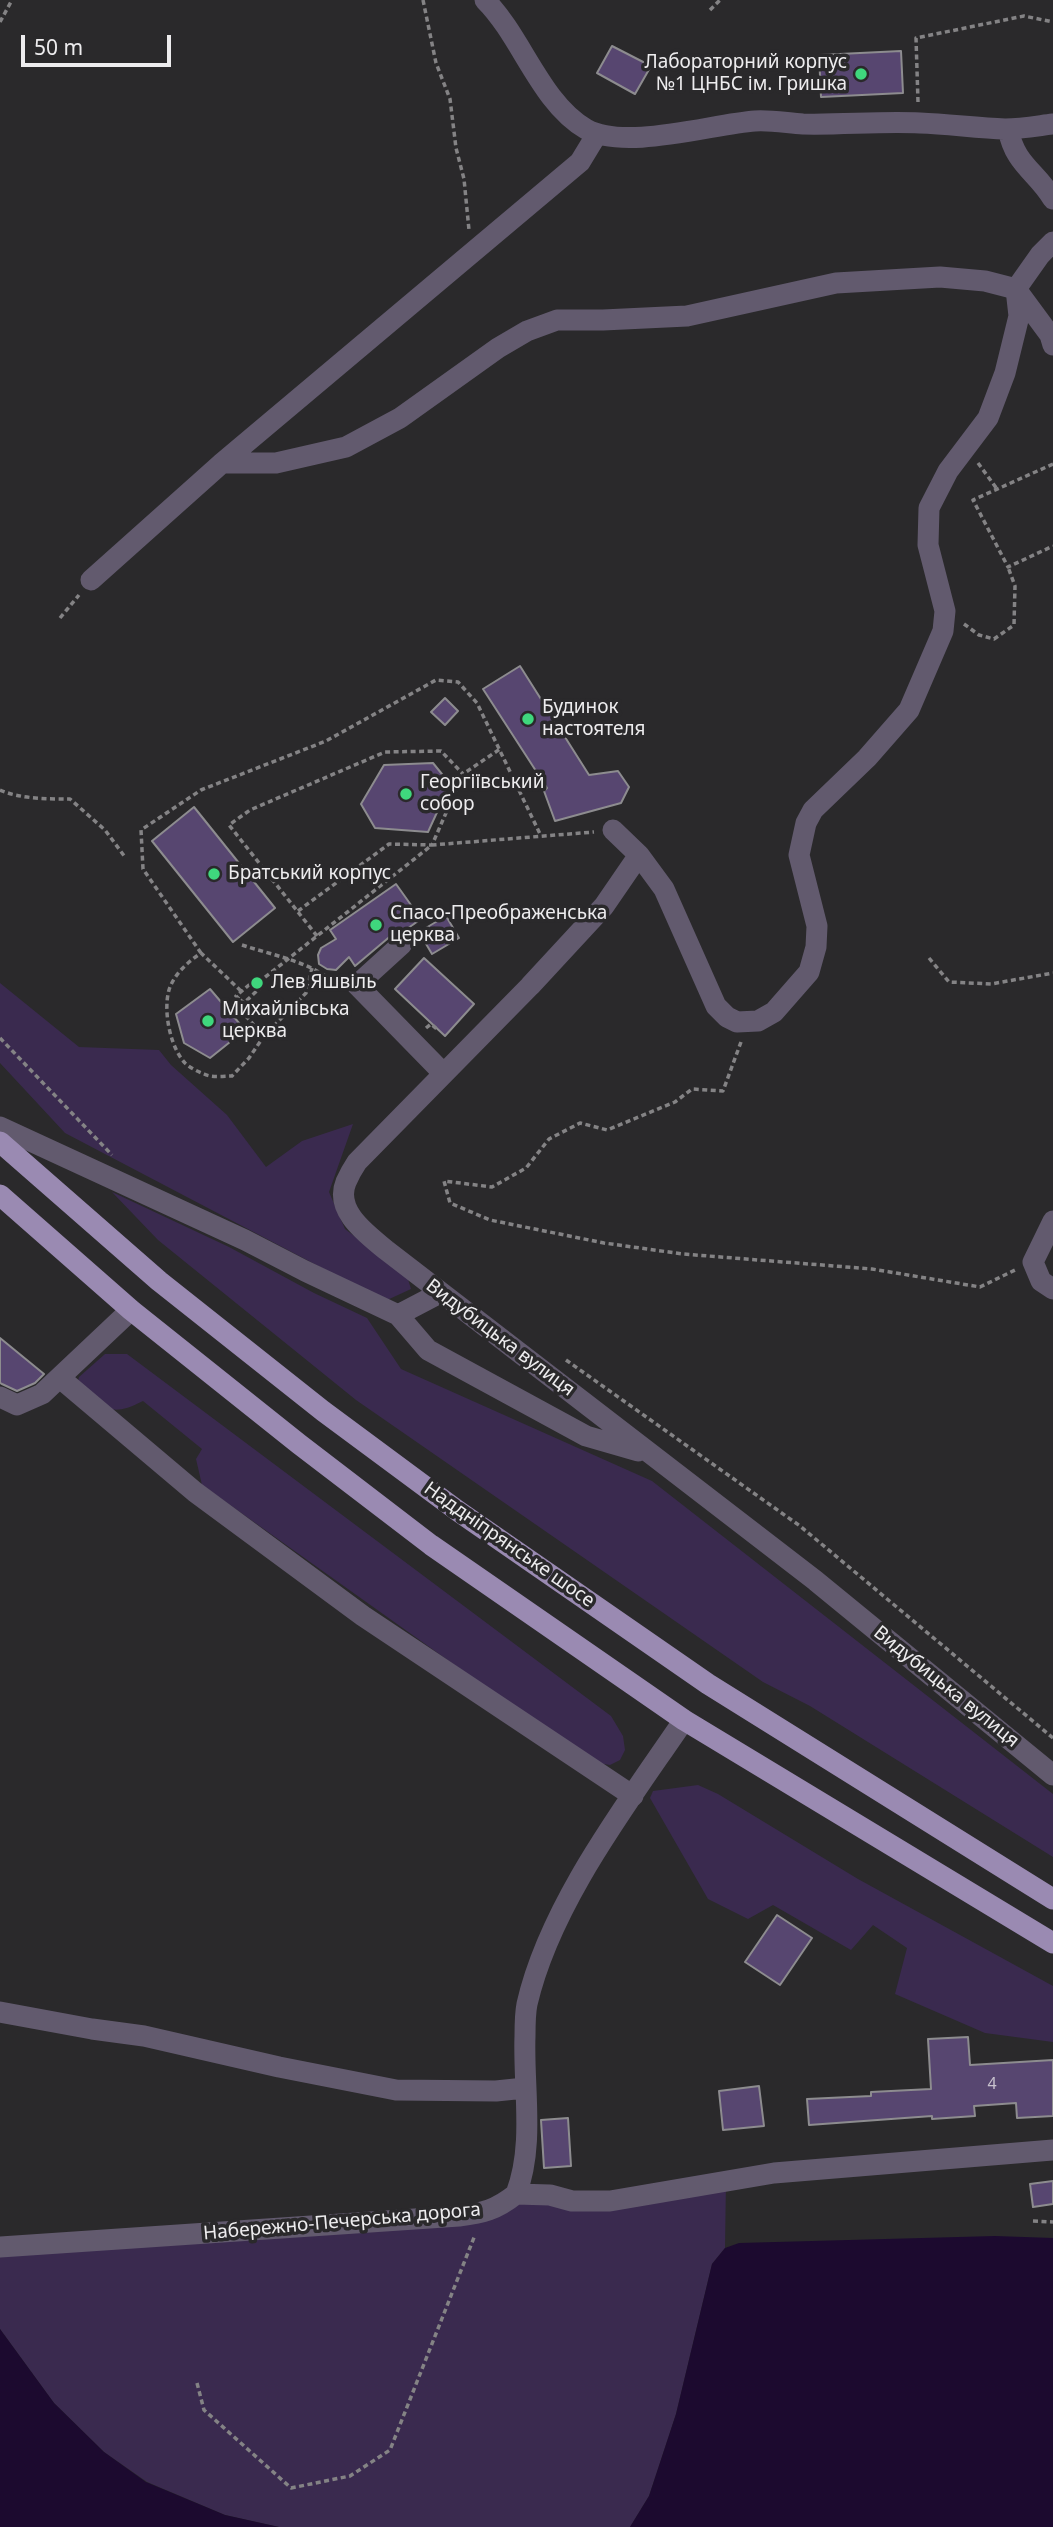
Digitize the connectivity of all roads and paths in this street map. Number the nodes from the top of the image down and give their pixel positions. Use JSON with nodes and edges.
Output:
{"nodes":[{"id":1,"x":12,"y":0,"type":"edge"},
{"id":2,"x":423,"y":0,"type":"edge"},
{"id":3,"x":485,"y":0,"type":"edge"},
{"id":4,"x":711,"y":0,"type":"edge"},
{"id":5,"x":720,"y":0,"type":"edge"},
{"id":6,"x":715,"y":5,"type":"junction"},
{"id":7,"x":710,"y":10,"type":"dead end"},
{"id":8,"x":0,"y":22,"type":"edge"},
{"id":9,"x":1053,"y":22,"type":"edge"},
{"id":10,"x":919,"y":123,"type":"junction"},
{"id":11,"x":1053,"y":124,"type":"edge"},
{"id":12,"x":1008,"y":129,"type":"junction"},
{"id":13,"x":597,"y":134,"type":"junction"},
{"id":14,"x":1053,"y":199,"type":"edge"},
{"id":15,"x":1053,"y":242,"type":"edge"},
{"id":16,"x":468,"y":256,"type":"junction"},
{"id":17,"x":1016,"y":289,"type":"junction"},
{"id":18,"x":1053,"y":345,"type":"edge"},
{"id":19,"x":222,"y":463,"type":"junction"},
{"id":20,"x":978,"y":463,"type":"dead end"},
{"id":21,"x":1053,"y":464,"type":"edge"},
{"id":22,"x":998,"y":489,"type":"junction"},
{"id":23,"x":1053,"y":546,"type":"edge"},
{"id":24,"x":1008,"y":567,"type":"junction"},
{"id":25,"x":91,"y":580,"type":"joint"},
{"id":26,"x":945,"y":611,"type":"junction"},
{"id":27,"x":60,"y":618,"type":"dead end"},
{"id":28,"x":500,"y":749,"type":"junction"},
{"id":29,"x":463,"y":774,"type":"junction"},
{"id":30,"x":0,"y":790,"type":"edge"},
{"id":31,"x":613,"y":830,"type":"joint"},
{"id":32,"x":541,"y":836,"type":"junction"},
{"id":33,"x":432,"y":845,"type":"junction"},
{"id":34,"x":639,"y":855,"type":"junction"},
{"id":35,"x":125,"y":857,"type":"dead end"},
{"id":36,"x":297,"y":911,"type":"junction"},
{"id":37,"x":317,"y":936,"type":"junction"},
{"id":38,"x":402,"y":944,"type":"dead end"},
{"id":39,"x":242,"y":945,"type":"dead end"},
{"id":40,"x":201,"y":953,"type":"junction"},
{"id":41,"x":929,"y":958,"type":"dead end"},
{"id":42,"x":288,"y":960,"type":"junction"},
{"id":43,"x":312,"y":968,"type":"junction"},
{"id":44,"x":1053,"y":973,"type":"edge"},
{"id":45,"x":259,"y":982,"type":"junction"},
{"id":46,"x":241,"y":992,"type":"junction"},
{"id":47,"x":348,"y":992,"type":"dead end"},
{"id":48,"x":239,"y":999,"type":"junction"},
{"id":49,"x":234,"y":1003,"type":"junction"},
{"id":50,"x":227,"y":1009,"type":"dead end"},
{"id":51,"x":748,"y":1023,"type":"junction"},
{"id":52,"x":264,"y":1036,"type":"junction"},
{"id":53,"x":0,"y":1038,"type":"edge"},
{"id":54,"x":443,"y":1073,"type":"junction"},
{"id":55,"x":0,"y":1128,"type":"edge"},
{"id":56,"x":0,"y":1142,"type":"edge"},
{"id":57,"x":119,"y":1162,"type":"dead end"},
{"id":58,"x":0,"y":1195,"type":"edge"},
{"id":59,"x":1053,"y":1221,"type":"edge"},
{"id":60,"x":1033,"y":1262,"type":"junction"},
{"id":61,"x":1053,"y":1289,"type":"edge"},
{"id":62,"x":440,"y":1293,"type":"junction"},
{"id":63,"x":131,"y":1310,"type":"junction"},
{"id":64,"x":398,"y":1315,"type":"junction"},
{"id":65,"x":564,"y":1359,"type":"dead end"},
{"id":66,"x":60,"y":1378,"type":"junction"},
{"id":67,"x":0,"y":1397,"type":"edge"},
{"id":68,"x":650,"y":1454,"type":"junction"},
{"id":69,"x":684,"y":1720,"type":"junction"},
{"id":70,"x":1053,"y":1738,"type":"edge"},
{"id":71,"x":1053,"y":1775,"type":"edge"},
{"id":72,"x":633,"y":1796,"type":"junction"},
{"id":73,"x":1053,"y":1899,"type":"edge"},
{"id":74,"x":1053,"y":1943,"type":"edge"},
{"id":75,"x":0,"y":2012,"type":"edge"},
{"id":76,"x":525,"y":2088,"type":"junction"},
{"id":77,"x":1053,"y":2150,"type":"edge"},
{"id":78,"x":516,"y":2194,"type":"junction"},
{"id":79,"x":484,"y":2213,"type":"junction"},
{"id":80,"x":1033,"y":2221,"type":"dead end"},
{"id":81,"x":1053,"y":2222,"type":"edge"},
{"id":82,"x":0,"y":2247,"type":"edge"},
{"id":83,"x":197,"y":2383,"type":"dead end"}],
"edges":[{"from":1,"to":8,"type":"path"},
{"from":2,"to":16,"type":"path"},
{"from":3,"to":13,"type":"street"},
{"from":4,"to":6,"type":"path"},
{"from":5,"to":6,"type":"path"},
{"from":6,"to":7,"type":"path"},
{"from":9,"to":10,"type":"path"},
{"from":10,"to":12,"type":"street"},
{"from":10,"to":13,"type":"street"},
{"from":11,"to":12,"type":"street"},
{"from":12,"to":14,"type":"street"},
{"from":13,"to":16,"type":"street"},
{"from":15,"to":17,"type":"street"},
{"from":16,"to":19,"type":"street"},
{"from":17,"to":18,"type":"street"},
{"from":17,"to":19,"type":"street"},
{"from":17,"to":26,"type":"street"},
{"from":19,"to":25,"type":"street"},
{"from":20,"to":22,"type":"path"},
{"from":21,"to":22,"type":"path"},
{"from":22,"to":24,"type":"path"},
{"from":23,"to":24,"type":"path"},
{"from":24,"to":26,"type":"path"},
{"from":25,"to":27,"type":"path"},
{"from":26,"to":51,"type":"street"},
{"from":28,"to":29,"type":"path"},
{"from":28,"to":32,"type":"path"},
{"from":28,"to":40,"type":"path"},
{"from":29,"to":33,"type":"path"},
{"from":29,"to":36,"type":"path"},
{"from":30,"to":35,"type":"path"},
{"from":31,"to":32,"type":"path"},
{"from":31,"to":34,"type":"street"},
{"from":32,"to":33,"type":"path"},
{"from":33,"to":36,"type":"path"},
{"from":33,"to":37,"type":"path"},
{"from":34,"to":51,"type":"street"},
{"from":34,"to":54,"type":"street","name":"Видубицька вулиця"},
{"from":36,"to":37,"type":"path"},
{"from":37,"to":42,"type":"path"},
{"from":38,"to":54,"type":"street"},
{"from":39,"to":42,"type":"path"},
{"from":40,"to":46,"type":"path"},
{"from":40,"to":52,"type":"path"},
{"from":41,"to":44,"type":"path"},
{"from":42,"to":43,"type":"path"},
{"from":42,"to":45,"type":"path"},
{"from":43,"to":47,"type":"path"},
{"from":43,"to":52,"type":"path"},
{"from":45,"to":46,"type":"path"},
{"from":45,"to":48,"type":"path"},
{"from":46,"to":48,"type":"path"},
{"from":48,"to":49,"type":"path"},
{"from":49,"to":50,"type":"path"},
{"from":49,"to":52,"type":"path"},
{"from":51,"to":60,"type":"path"},
{"from":53,"to":57,"type":"path"},
{"from":54,"to":62,"type":"street","name":"Видубицька вулиця"},
{"from":55,"to":64,"type":"street"},
{"from":56,"to":73,"type":"main road","name":"Наддніпрянське шосе"},
{"from":58,"to":63,"type":"main road"},
{"from":59,"to":60,"type":"street"},
{"from":60,"to":61,"type":"street"},
{"from":62,"to":64,"type":"street"},
{"from":62,"to":68,"type":"street","name":"Видубицька вулиця"},
{"from":63,"to":66,"type":"street"},
{"from":63,"to":69,"type":"main road"},
{"from":64,"to":68,"type":"street"},
{"from":65,"to":70,"type":"path"},
{"from":66,"to":67,"type":"street"},
{"from":66,"to":72,"type":"street"},
{"from":68,"to":71,"type":"street","name":"Видубицька вулиця"},
{"from":69,"to":72,"type":"street"},
{"from":69,"to":74,"type":"main road"},
{"from":72,"to":76,"type":"street"},
{"from":75,"to":76,"type":"street"},
{"from":76,"to":78,"type":"street"},
{"from":77,"to":78,"type":"street"},
{"from":78,"to":79,"type":"street","name":"Набережно-Печерська дорога"},
{"from":79,"to":82,"type":"street","name":"Набережно-Печерська дорога"},
{"from":79,"to":83,"type":"path"},
{"from":80,"to":81,"type":"path"}]}
